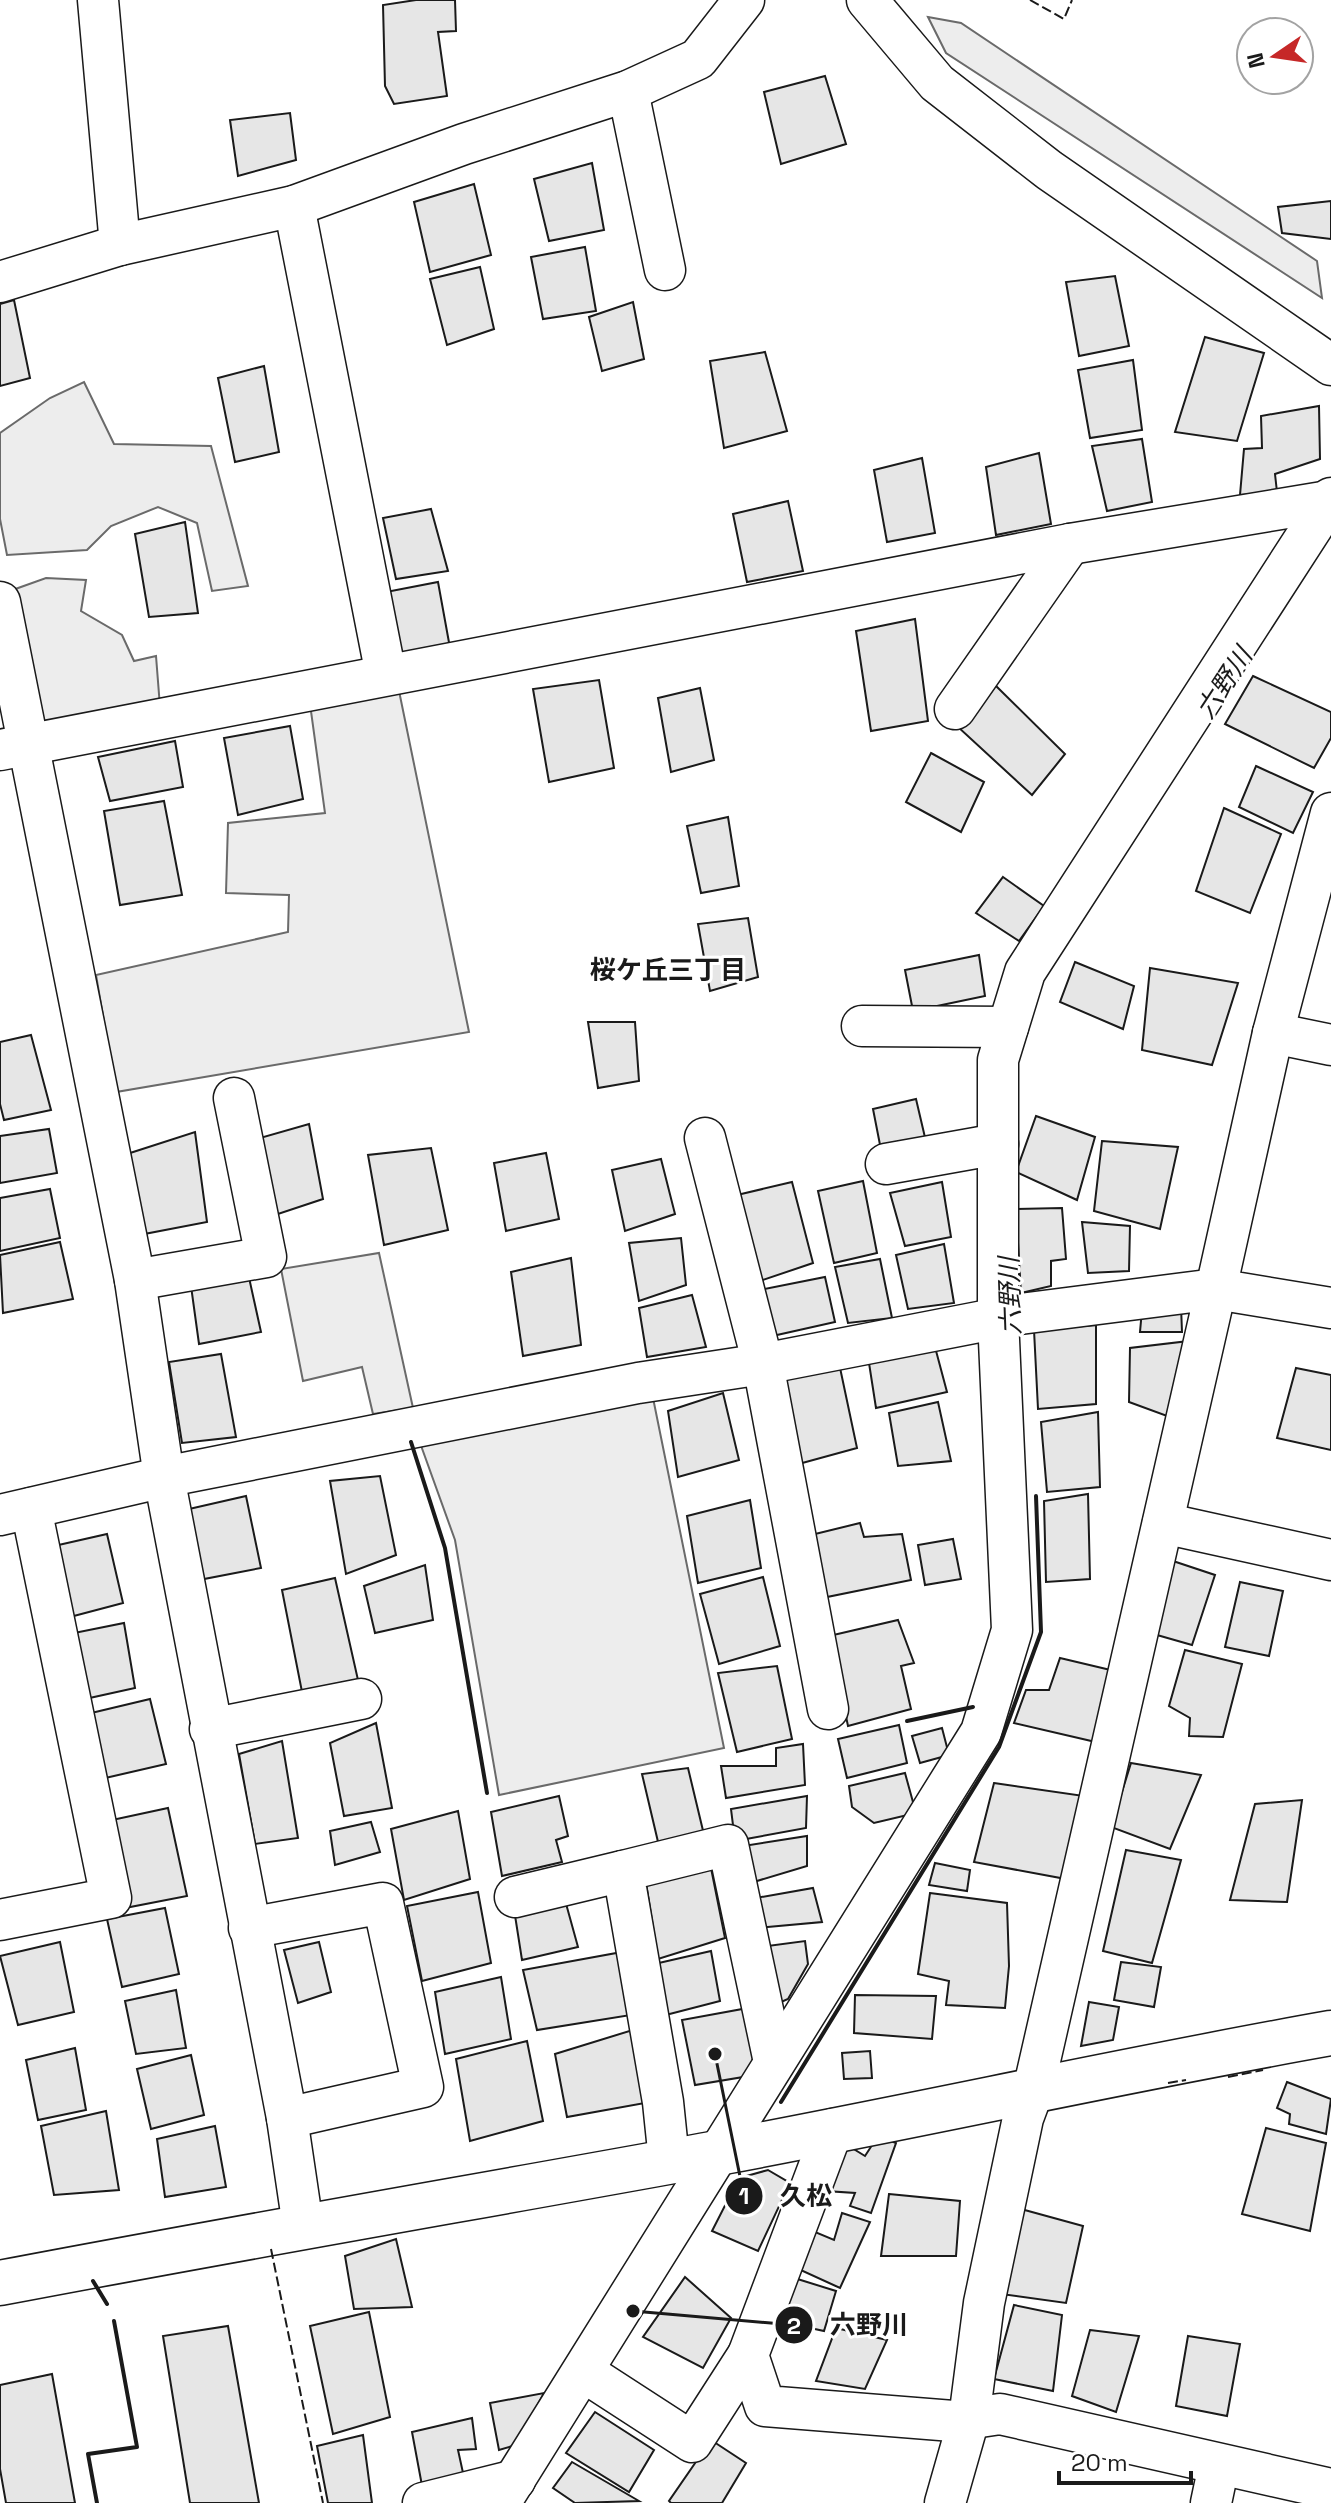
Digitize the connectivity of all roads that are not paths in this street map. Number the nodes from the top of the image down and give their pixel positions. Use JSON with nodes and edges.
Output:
{"nodes":[{"id":1,"x":98,"y":0,"type":"edge"},
{"id":2,"x":744,"y":0,"type":"edge"},
{"id":3,"x":867,"y":0,"type":"edge"},
{"id":4,"x":628,"y":91,"type":"junction"},
{"id":5,"x":294,"y":206,"type":"junction"},
{"id":6,"x":120,"y":245,"type":"junction"},
{"id":7,"x":665,"y":270,"type":"dead end"},
{"id":8,"x":0,"y":282,"type":"edge"},
{"id":9,"x":1331,"y":365,"type":"edge"},
{"id":10,"x":1330,"y":500,"type":"edge"},
{"id":11,"x":1070,"y":544,"type":"junction"},
{"id":12,"x":0,"y":602,"type":"edge"},
{"id":13,"x":386,"y":675,"type":"junction"},
{"id":14,"x":955,"y":709,"type":"dead end"},
{"id":15,"x":14,"y":746,"type":"edge"},
{"id":16,"x":1331,"y":813,"type":"edge"},
{"id":17,"x":862,"y":1026,"type":"dead end"},
{"id":18,"x":1008,"y":1027,"type":"junction"},
{"id":19,"x":1273,"y":1033,"type":"junction"},
{"id":20,"x":1331,"y":1045,"type":"edge"},
{"id":21,"x":234,"y":1098,"type":"dead end"},
{"id":22,"x":705,"y":1138,"type":"dead end"},
{"id":23,"x":998,"y":1144,"type":"junction"},
{"id":24,"x":886,"y":1164,"type":"dead end"},
{"id":25,"x":135,"y":1280,"type":"junction"},
{"id":26,"x":1216,"y":1289,"type":"junction"},
{"id":27,"x":1331,"y":1308,"type":"edge"},
{"id":28,"x":1006,"y":1317,"type":"junction"},
{"id":29,"x":763,"y":1364,"type":"junction"},
{"id":30,"x":164,"y":1477,"type":"junction"},
{"id":31,"x":16,"y":1512,"type":"edge"},
{"id":32,"x":1163,"y":1523,"type":"junction"},
{"id":33,"x":1331,"y":1560,"type":"edge"},
{"id":34,"x":361,"y":1699,"type":"dead end"},
{"id":35,"x":828,"y":1709,"type":"dead end"},
{"id":36,"x":210,"y":1729,"type":"junction"},
{"id":37,"x":623,"y":1871,"type":"junction"},
{"id":38,"x":515,"y":1897,"type":"dead end"},
{"id":39,"x":0,"y":1920,"type":"edge"},
{"id":40,"x":249,"y":1928,"type":"junction"},
{"id":41,"x":1331,"y":2033,"type":"edge"},
{"id":42,"x":774,"y":2062,"type":"junction"},
{"id":43,"x":1033,"y":2091,"type":"junction"},
{"id":44,"x":287,"y":2118,"type":"junction"},
{"id":45,"x":833,"y":2129,"type":"junction"},
{"id":46,"x":721,"y":2152,"type":"junction"},
{"id":47,"x":669,"y":2160,"type":"junction"},
{"id":48,"x":303,"y":2226,"type":"junction"},
{"id":49,"x":0,"y":2283,"type":"edge"},
{"id":50,"x":748,"y":2355,"type":"junction"},
{"id":51,"x":594,"y":2378,"type":"junction"},
{"id":52,"x":969,"y":2419,"type":"junction"},
{"id":53,"x":1215,"y":2484,"type":"edge"},
{"id":54,"x":1331,"y":2489,"type":"edge"},
{"id":55,"x":508,"y":2492,"type":"edge"},
{"id":56,"x":423,"y":2503,"type":"edge"},
{"id":57,"x":945,"y":2503,"type":"edge"}],
"edges":[{"from":1,"to":6,"type":"street"},
{"from":2,"to":4,"type":"street"},
{"from":3,"to":9,"type":"street"},
{"from":4,"to":5,"type":"street"},
{"from":4,"to":7,"type":"street"},
{"from":5,"to":6,"type":"street"},
{"from":5,"to":13,"type":"street"},
{"from":6,"to":8,"type":"street"},
{"from":10,"to":11,"type":"street"},
{"from":10,"to":18,"type":"street"},
{"from":11,"to":13,"type":"street"},
{"from":11,"to":14,"type":"street"},
{"from":12,"to":15,"type":"street"},
{"from":13,"to":15,"type":"street"},
{"from":15,"to":25,"type":"street"},
{"from":16,"to":19,"type":"street"},
{"from":17,"to":18,"type":"street"},
{"from":18,"to":23,"type":"street"},
{"from":19,"to":20,"type":"street"},
{"from":19,"to":26,"type":"street"},
{"from":21,"to":25,"type":"street"},
{"from":22,"to":29,"type":"street"},
{"from":23,"to":24,"type":"street"},
{"from":23,"to":28,"type":"street"},
{"from":25,"to":30,"type":"street"},
{"from":26,"to":27,"type":"street"},
{"from":26,"to":28,"type":"street"},
{"from":26,"to":32,"type":"street"},
{"from":28,"to":29,"type":"street"},
{"from":28,"to":42,"type":"street"},
{"from":29,"to":30,"type":"street"},
{"from":29,"to":35,"type":"street"},
{"from":30,"to":31,"type":"street"},
{"from":30,"to":36,"type":"street"},
{"from":31,"to":39,"type":"street"},
{"from":32,"to":33,"type":"street"},
{"from":32,"to":43,"type":"street"},
{"from":34,"to":36,"type":"street"},
{"from":36,"to":40,"type":"street"},
{"from":37,"to":38,"type":"street"},
{"from":37,"to":42,"type":"street"},
{"from":37,"to":47,"type":"street"},
{"from":40,"to":44,"type":"street"},
{"from":40,"to":44,"type":"street"},
{"from":41,"to":43,"type":"street"},
{"from":42,"to":46,"type":"street"},
{"from":43,"to":45,"type":"street"},
{"from":43,"to":52,"type":"street"},
{"from":44,"to":48,"type":"street"},
{"from":45,"to":46,"type":"street"},
{"from":45,"to":50,"type":"street"},
{"from":46,"to":47,"type":"street"},
{"from":46,"to":51,"type":"street"},
{"from":47,"to":48,"type":"street"},
{"from":48,"to":49,"type":"street"},
{"from":50,"to":51,"type":"street"},
{"from":50,"to":52,"type":"street"},
{"from":51,"to":55,"type":"street"},
{"from":52,"to":53,"type":"street"},
{"from":52,"to":57,"type":"street"},
{"from":53,"to":54,"type":"street"},
{"from":55,"to":56,"type":"street"}]}
